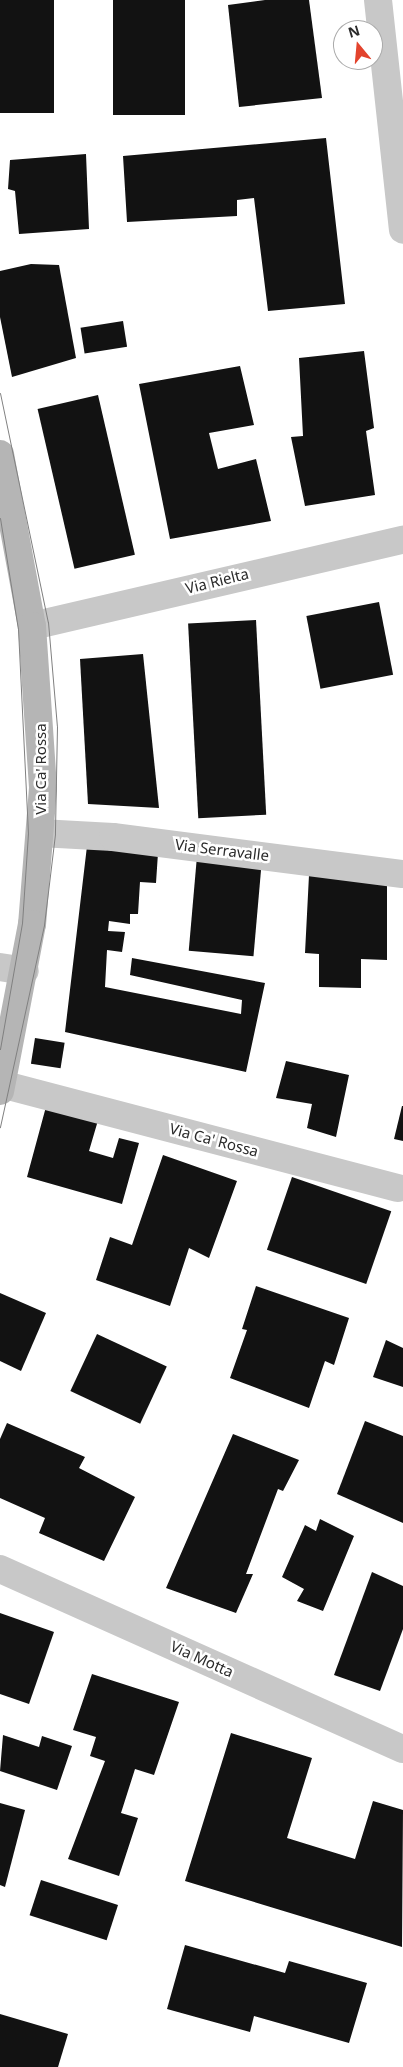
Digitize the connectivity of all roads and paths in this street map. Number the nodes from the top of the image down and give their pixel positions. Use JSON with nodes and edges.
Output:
{"nodes":[{"id":1,"x":378,"y":0,"type":"edge"},
{"id":2,"x":403,"y":230,"type":"edge"},
{"id":3,"x":0,"y":454,"type":"edge"},
{"id":4,"x":403,"y":540,"type":"edge"},
{"id":5,"x":32,"y":626,"type":"junction"},
{"id":6,"x":40,"y":833,"type":"junction"},
{"id":7,"x":403,"y":874,"type":"edge"},
{"id":8,"x":12,"y":969,"type":"edge"},
{"id":9,"x":1,"y":1088,"type":"edge"},
{"id":10,"x":398,"y":1188,"type":"dead end"},
{"id":11,"x":0,"y":1569,"type":"edge"},
{"id":12,"x":403,"y":1749,"type":"edge"}],
"edges":[{"from":1,"to":2,"type":"street"},
{"from":3,"to":5,"type":"street","name":"Via Ca' Rossa"},
{"from":4,"to":5,"type":"street","name":"Via Rielta"},
{"from":5,"to":6,"type":"street","name":"Via Ca' Rossa"},
{"from":6,"to":7,"type":"street","name":"Via Serravalle"},
{"from":6,"to":8,"type":"street","name":"Via Ca' Rossa"},
{"from":8,"to":9,"type":"street","name":"Via Ca' Rossa"},
{"from":9,"to":10,"type":"street","name":"Via Ca' Rossa"},
{"from":11,"to":12,"type":"street","name":"Via Motta"}]}
